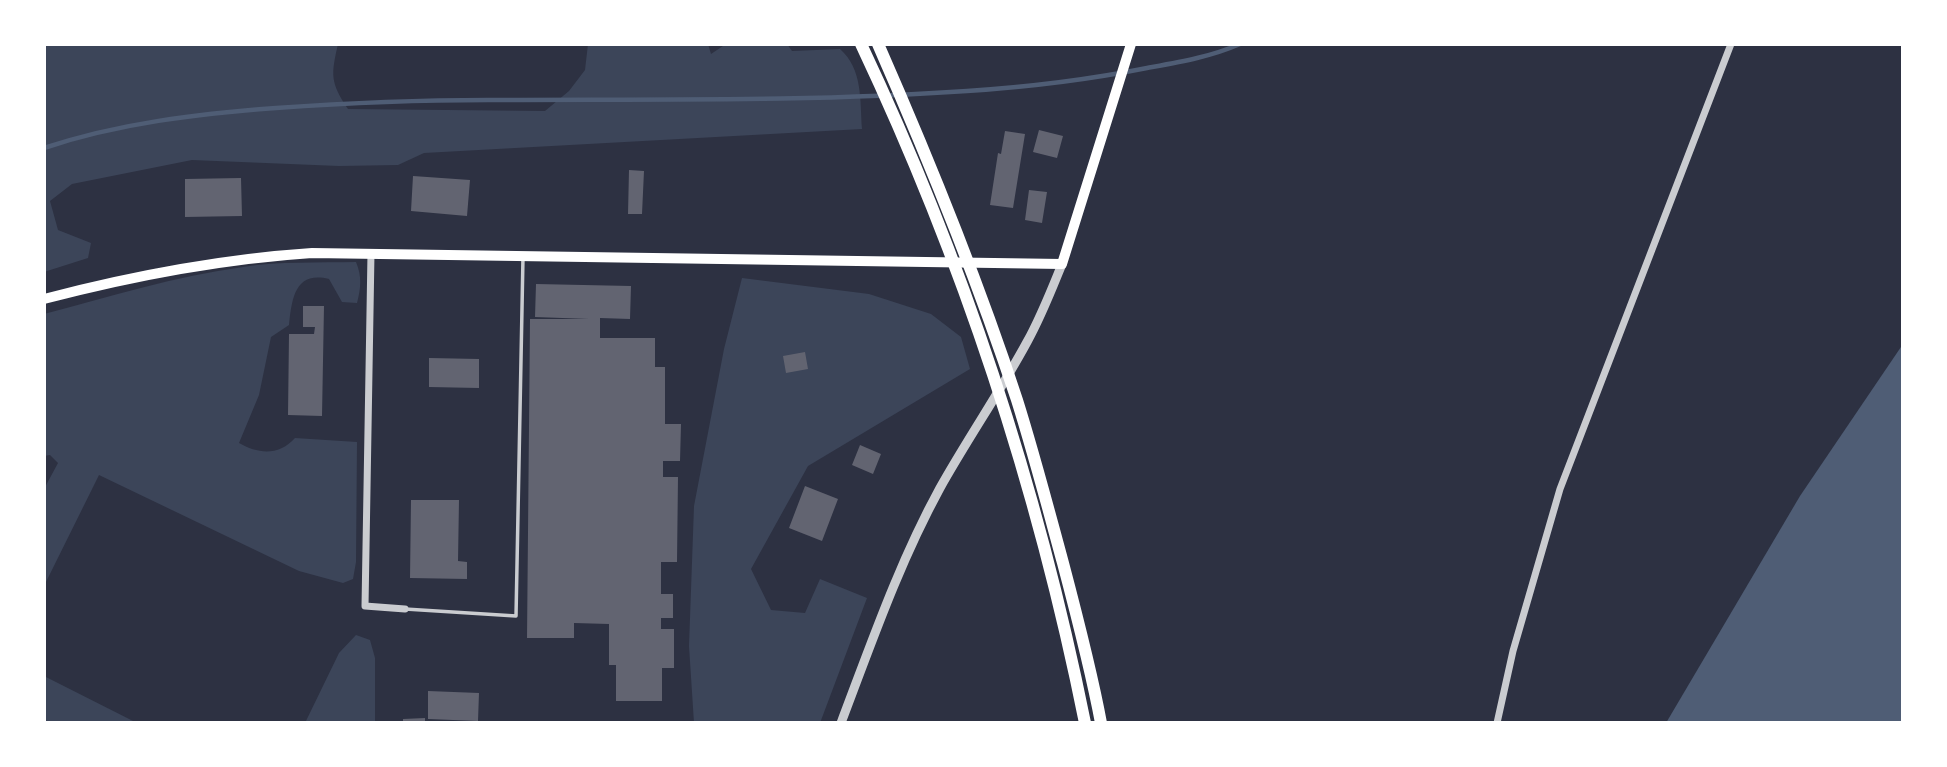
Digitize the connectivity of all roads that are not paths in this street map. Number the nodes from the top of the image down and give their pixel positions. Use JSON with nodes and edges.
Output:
{"nodes":[{"id":1,"x":861,"y":44,"type":"edge"},
{"id":2,"x":878,"y":44,"type":"edge"},
{"id":3,"x":1131,"y":44,"type":"edge"},
{"id":4,"x":1731,"y":44,"type":"edge"},
{"id":5,"x":371,"y":253,"type":"junction"},
{"id":6,"x":523,"y":255,"type":"junction"},
{"id":7,"x":1062,"y":264,"type":"junction"},
{"id":8,"x":44,"y":299,"type":"edge"},
{"id":9,"x":405,"y":610,"type":"joint"},
{"id":10,"x":841,"y":723,"type":"edge"},
{"id":11,"x":1085,"y":723,"type":"edge"},
{"id":12,"x":1101,"y":723,"type":"edge"},
{"id":13,"x":1496,"y":723,"type":"edge"}],
"edges":[{"from":1,"to":11,"type":"highway"},
{"from":2,"to":12,"type":"highway"},
{"from":3,"to":7,"type":"main road"},
{"from":4,"to":13,"type":"street"},
{"from":5,"to":6,"type":"main road"},
{"from":5,"to":8,"type":"main road"},
{"from":5,"to":9,"type":"street"},
{"from":6,"to":7,"type":"main road"},
{"from":6,"to":9,"type":"lane"},
{"from":7,"to":10,"type":"street"}]}
